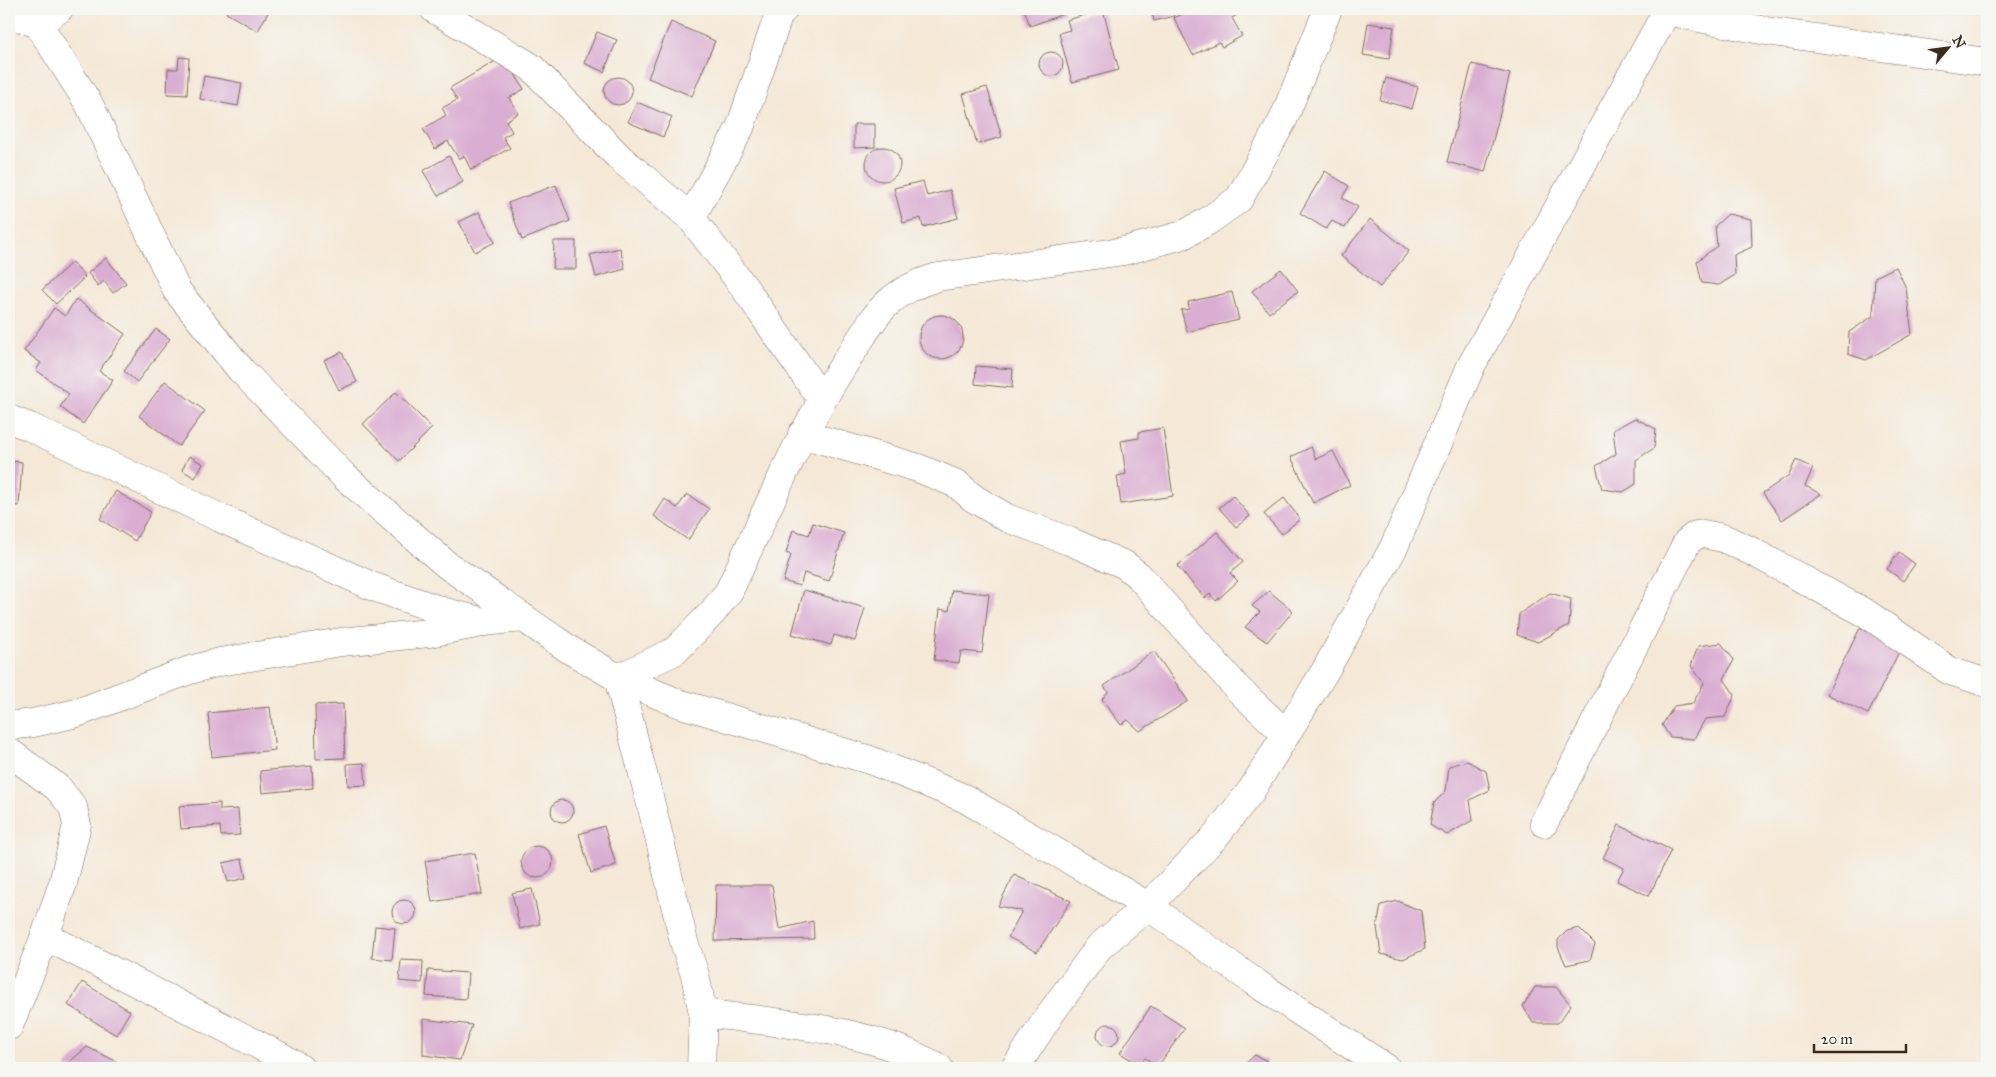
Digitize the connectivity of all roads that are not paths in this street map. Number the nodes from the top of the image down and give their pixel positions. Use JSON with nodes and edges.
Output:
{"nodes":[{"id":1,"x":434,"y":9,"type":"edge"},
{"id":2,"x":784,"y":9,"type":"edge"},
{"id":3,"x":1328,"y":9,"type":"edge"},
{"id":4,"x":1666,"y":9,"type":"edge"},
{"id":5,"x":9,"y":14,"type":"edge"},
{"id":6,"x":48,"y":16,"type":"edge"},
{"id":7,"x":1987,"y":62,"type":"edge"},
{"id":8,"x":691,"y":218,"type":"junction"},
{"id":9,"x":822,"y":400,"type":"junction"},
{"id":10,"x":9,"y":419,"type":"edge"},
{"id":11,"x":802,"y":434,"type":"junction"},
{"id":12,"x":524,"y":618,"type":"junction"},
{"id":13,"x":484,"y":622,"type":"junction"},
{"id":14,"x":618,"y":678,"type":"junction"},
{"id":15,"x":1987,"y":683,"type":"edge"},
{"id":16,"x":9,"y":726,"type":"edge"},
{"id":17,"x":1286,"y":734,"type":"junction"},
{"id":18,"x":9,"y":752,"type":"edge"},
{"id":19,"x":1544,"y":823,"type":"dead end"},
{"id":20,"x":1148,"y":906,"type":"junction"},
{"id":21,"x":45,"y":936,"type":"junction"},
{"id":22,"x":703,"y":1013,"type":"junction"},
{"id":23,"x":9,"y":1026,"type":"edge"},
{"id":24,"x":300,"y":1068,"type":"edge"},
{"id":25,"x":701,"y":1068,"type":"edge"},
{"id":26,"x":939,"y":1068,"type":"edge"},
{"id":27,"x":1015,"y":1068,"type":"edge"},
{"id":28,"x":1386,"y":1068,"type":"edge"}],
"edges":[{"from":1,"to":8,"type":"street"},
{"from":2,"to":8,"type":"street"},
{"from":3,"to":9,"type":"street"},
{"from":4,"to":7,"type":"street"},
{"from":4,"to":17,"type":"street"},
{"from":5,"to":6,"type":"street"},
{"from":6,"to":12,"type":"street"},
{"from":8,"to":9,"type":"street"},
{"from":9,"to":11,"type":"street"},
{"from":10,"to":13,"type":"street"},
{"from":11,"to":14,"type":"street"},
{"from":11,"to":17,"type":"street"},
{"from":12,"to":13,"type":"street"},
{"from":12,"to":14,"type":"street"},
{"from":13,"to":16,"type":"street"},
{"from":14,"to":20,"type":"street"},
{"from":14,"to":22,"type":"street"},
{"from":15,"to":19,"type":"street"},
{"from":17,"to":20,"type":"street"},
{"from":18,"to":21,"type":"street"},
{"from":20,"to":27,"type":"street"},
{"from":20,"to":28,"type":"street"},
{"from":21,"to":23,"type":"street"},
{"from":21,"to":24,"type":"street"},
{"from":22,"to":25,"type":"street"},
{"from":22,"to":26,"type":"street"}]}
